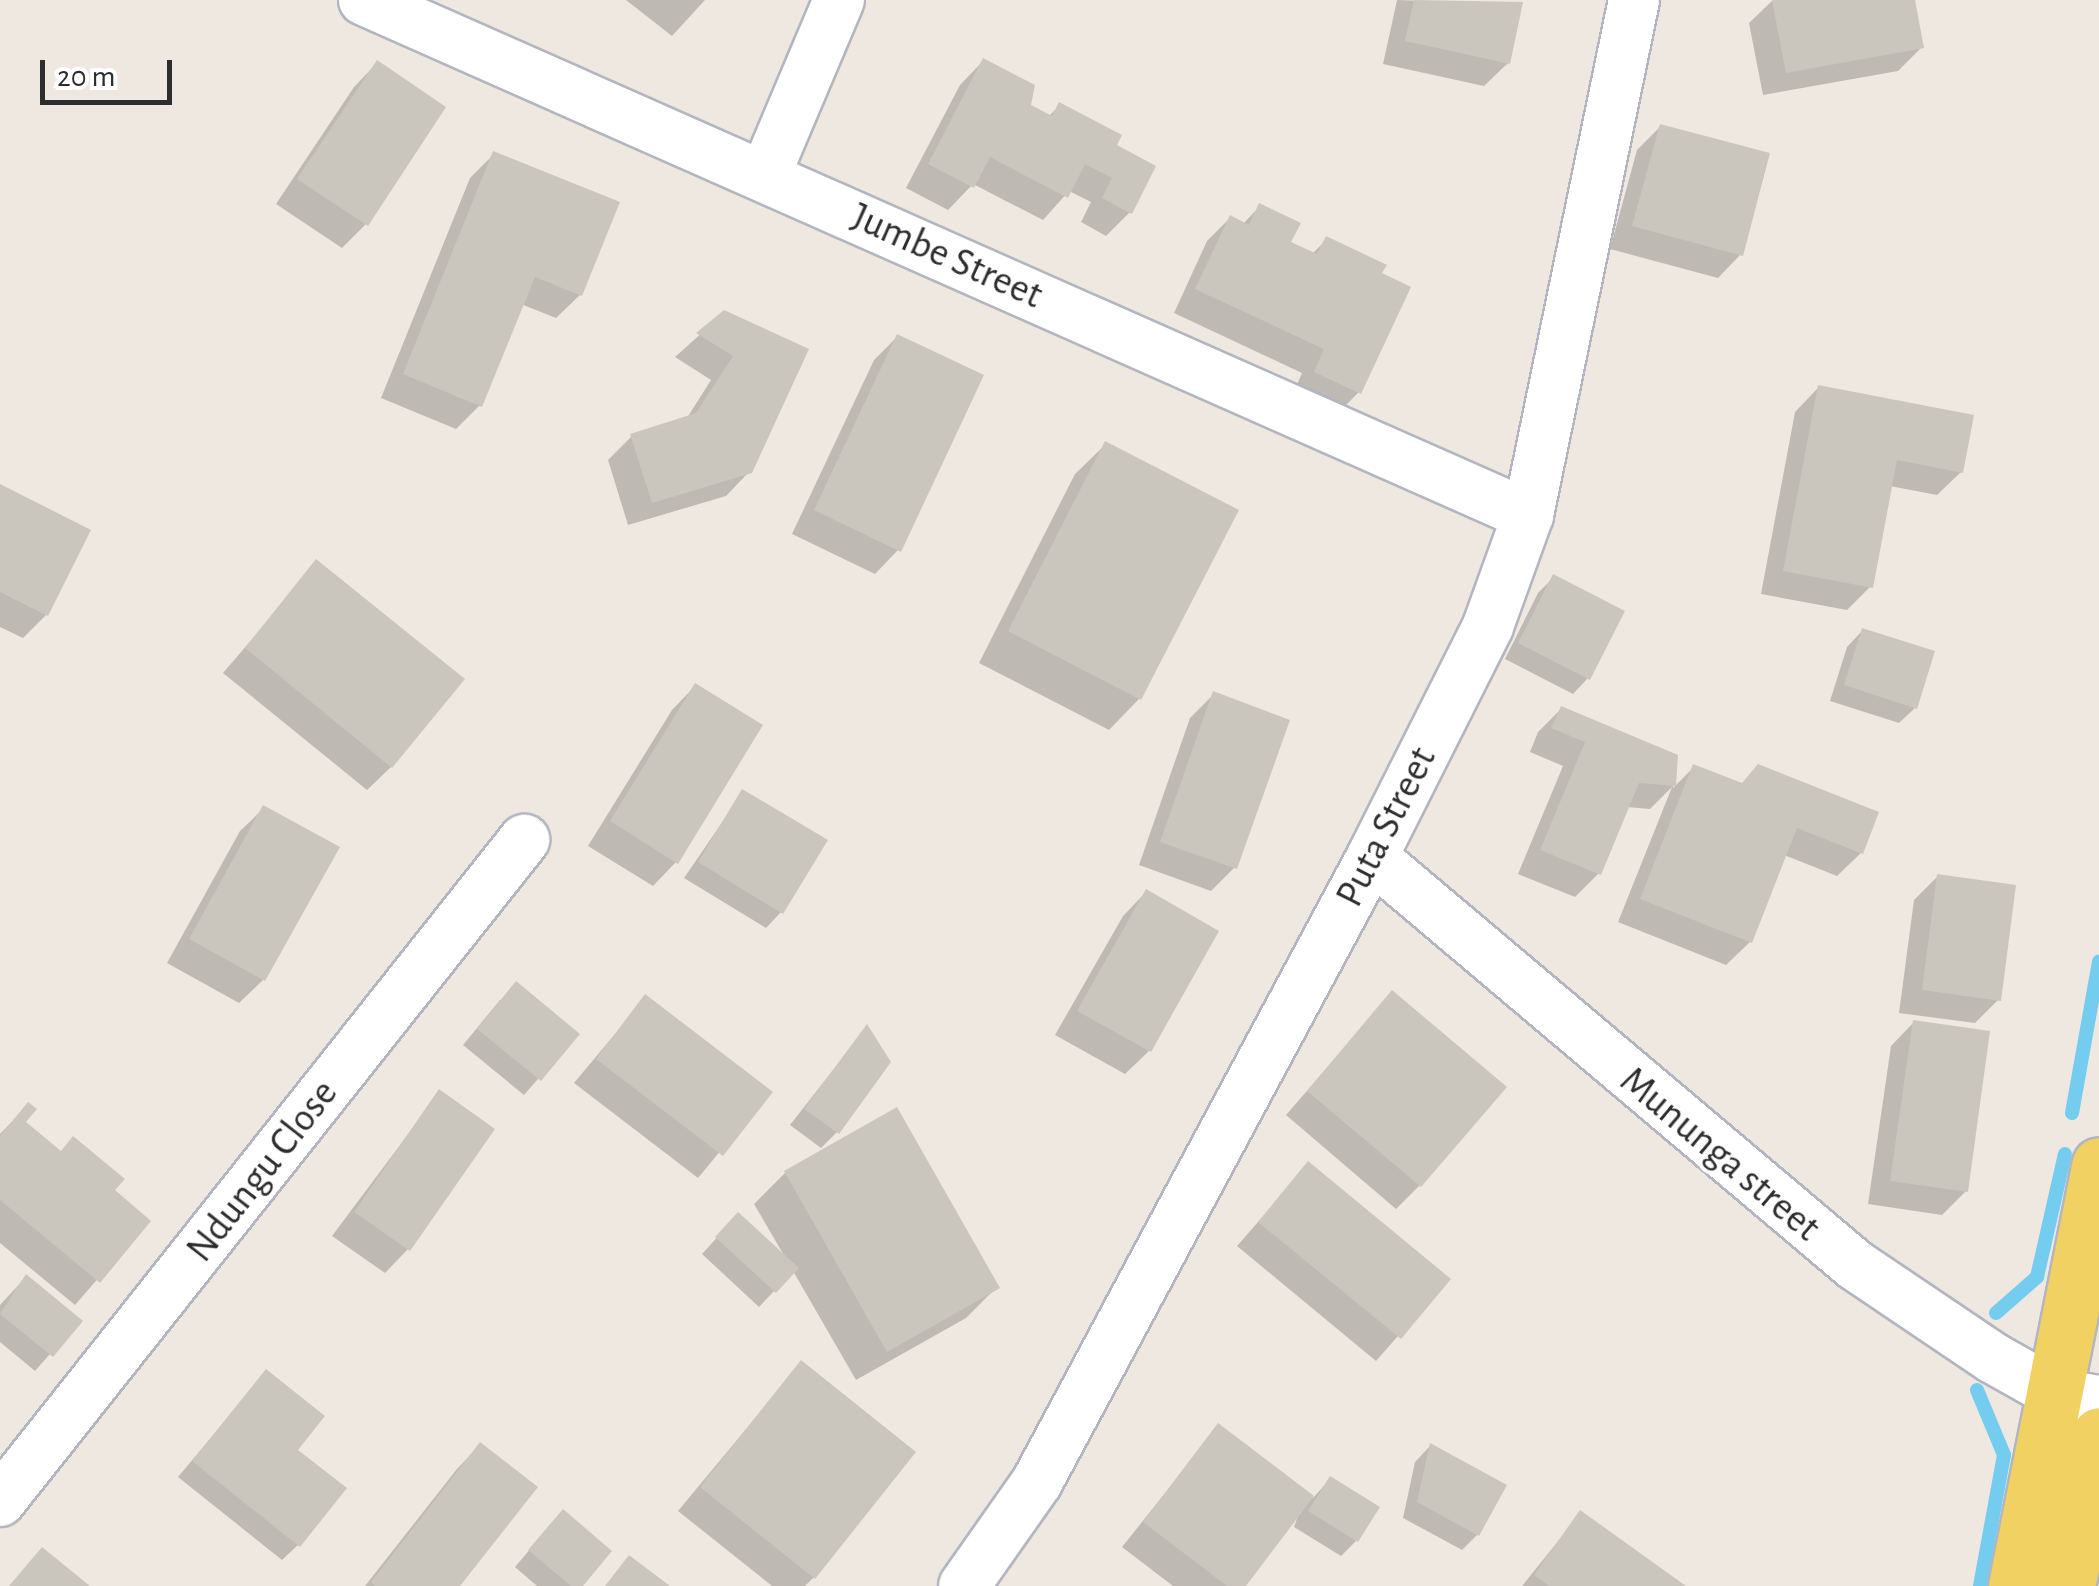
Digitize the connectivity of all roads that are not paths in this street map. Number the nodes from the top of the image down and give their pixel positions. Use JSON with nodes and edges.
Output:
{"nodes":[{"id":1,"x":364,"y":0,"type":"edge"},
{"id":2,"x":838,"y":0,"type":"edge"},
{"id":3,"x":1634,"y":0,"type":"edge"},
{"id":4,"x":765,"y":175,"type":"junction"},
{"id":5,"x":1528,"y":515,"type":"junction"},
{"id":6,"x":524,"y":840,"type":"dead end"},
{"id":7,"x":1372,"y":857,"type":"junction"},
{"id":8,"x":2099,"y":1165,"type":"edge"},
{"id":9,"x":2078,"y":1398,"type":"edge"},
{"id":10,"x":2099,"y":1436,"type":"edge"},
{"id":11,"x":0,"y":1501,"type":"edge"},
{"id":12,"x":964,"y":1586,"type":"edge"},
{"id":13,"x":2016,"y":1586,"type":"edge"},
{"id":14,"x":2067,"y":1586,"type":"edge"}],
"edges":[{"from":1,"to":4,"type":"street","name":"Jumbe Street"},
{"from":2,"to":4,"type":"street"},
{"from":3,"to":5,"type":"street","name":"Puta Street"},
{"from":4,"to":5,"type":"street","name":"Jumbe Street"},
{"from":5,"to":7,"type":"street","name":"Puta Street"},
{"from":6,"to":11,"type":"street","name":"Ndungu Close"},
{"from":7,"to":9,"type":"street","name":"Mununga street"},
{"from":7,"to":12,"type":"street","name":"Puta Street"},
{"from":8,"to":9,"type":"main road"},
{"from":9,"to":13,"type":"main road"},
{"from":10,"to":14,"type":"main road"}]}
